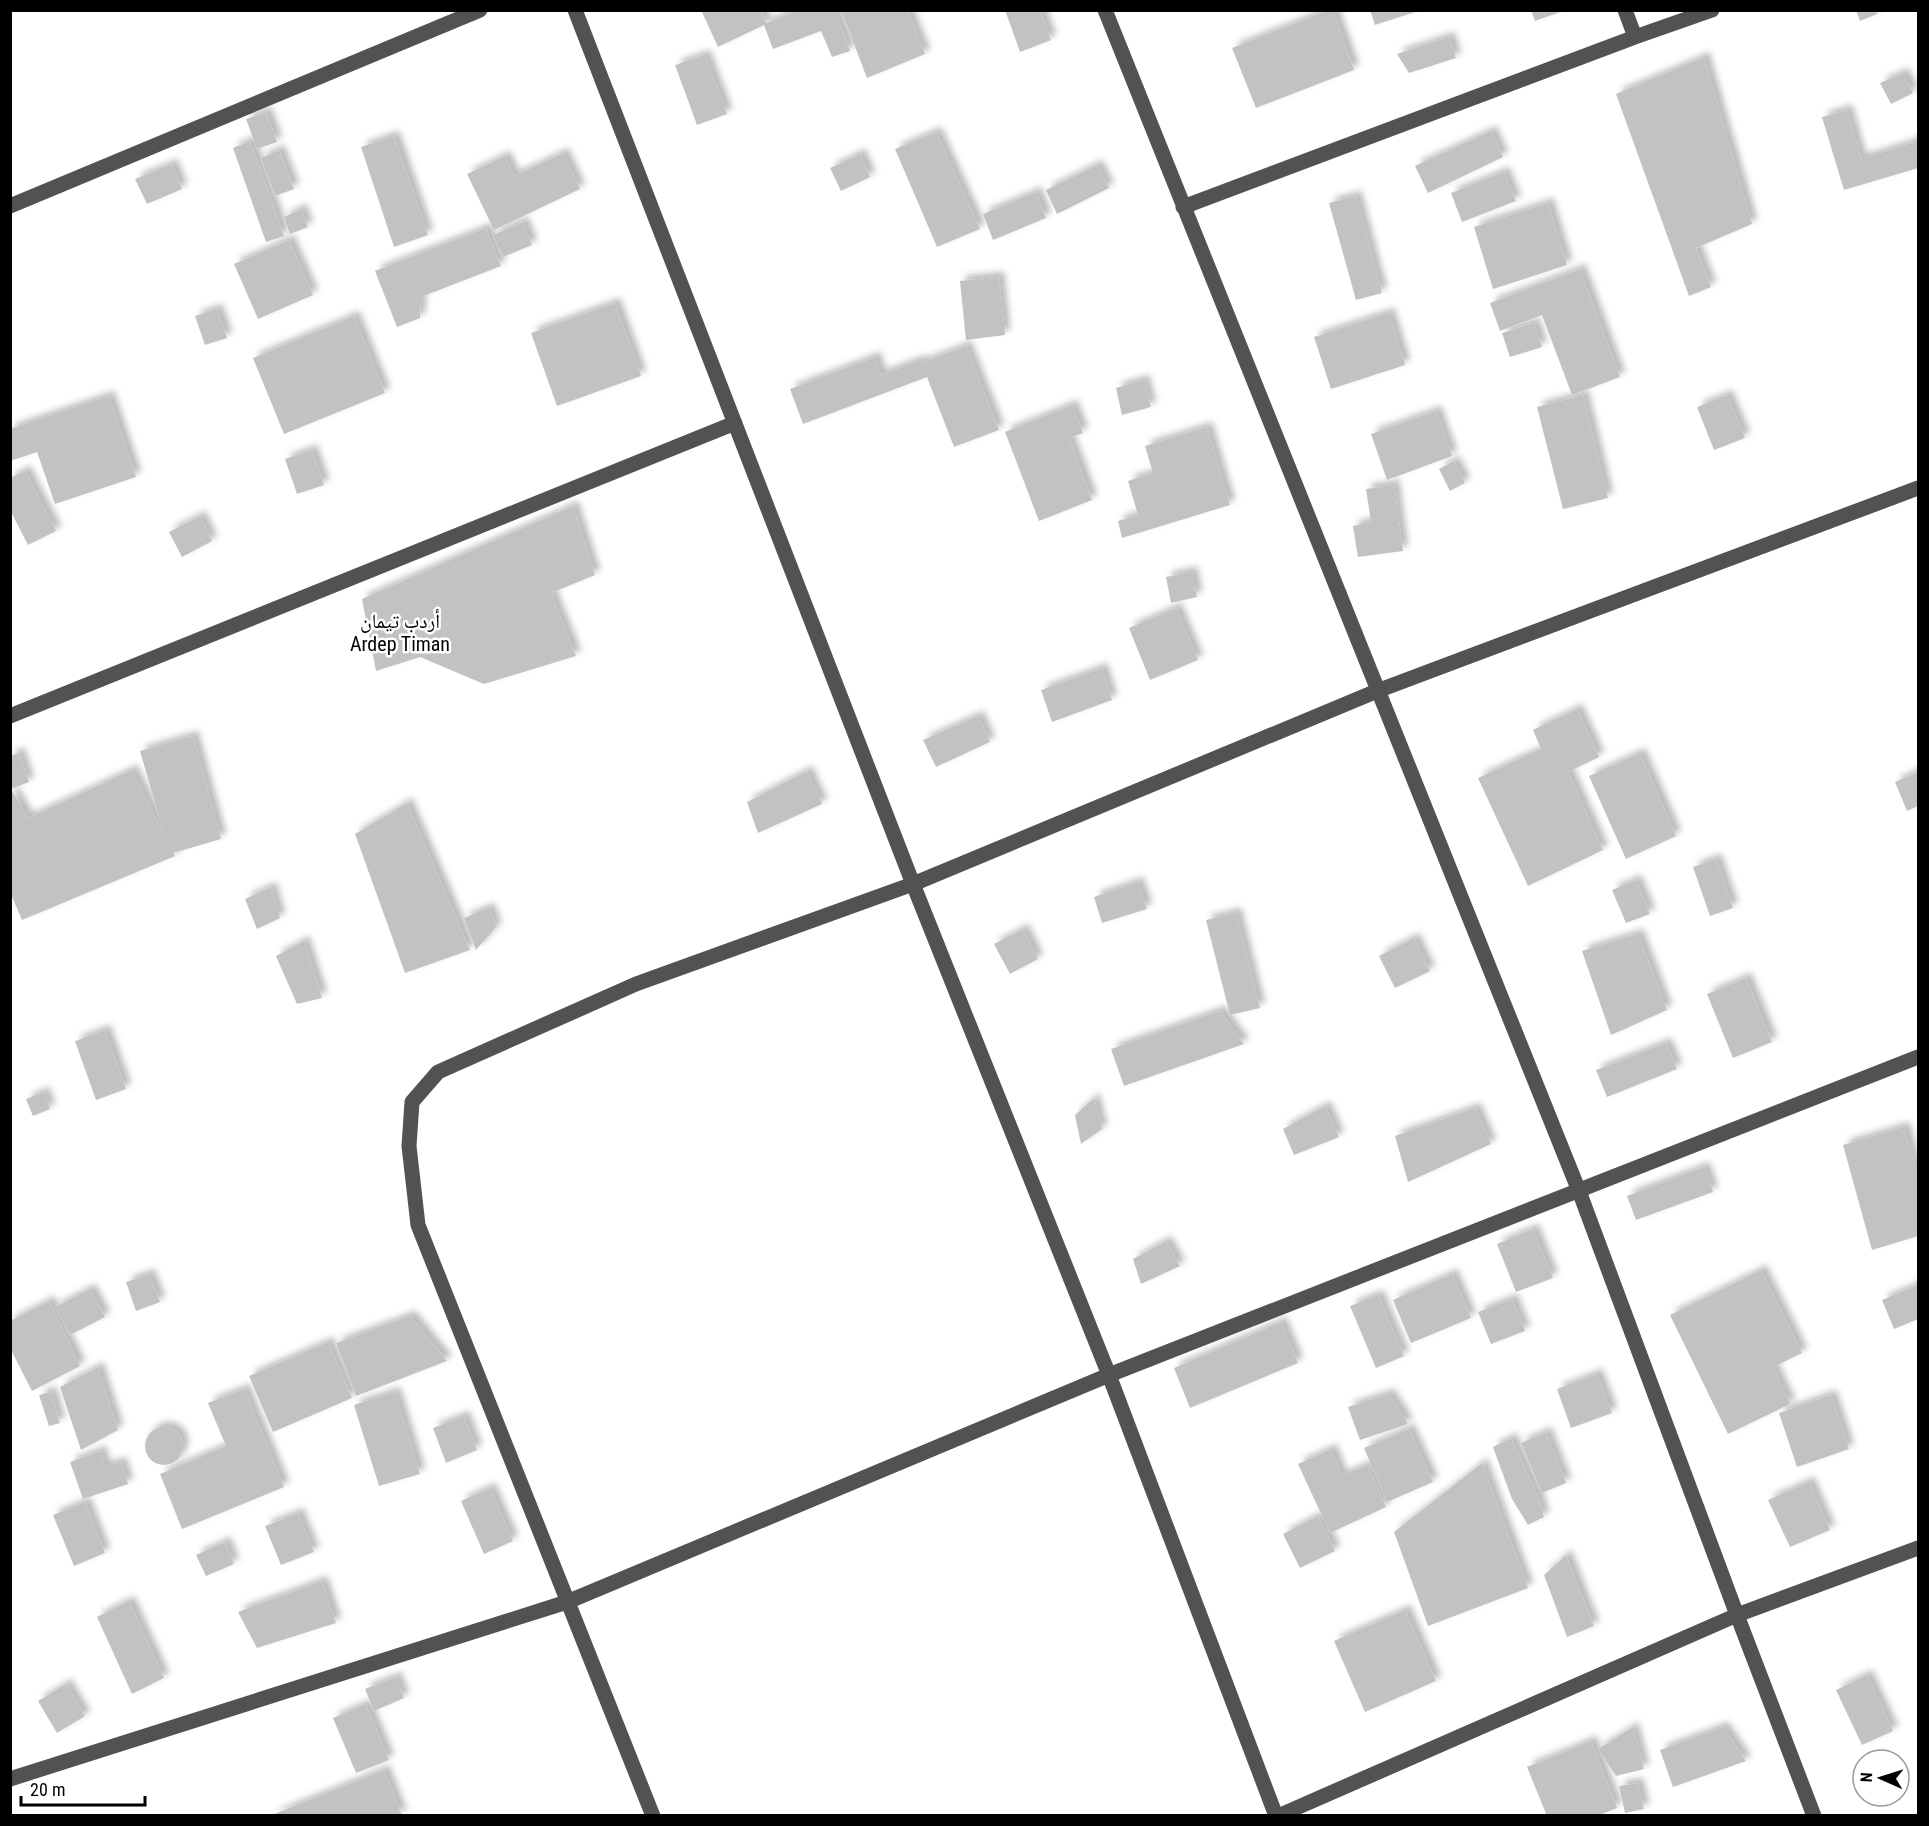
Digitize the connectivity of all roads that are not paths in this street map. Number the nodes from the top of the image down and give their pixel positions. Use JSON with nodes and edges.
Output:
{"nodes":[{"id":1,"x":480,"y":10,"type":"edge"},
{"id":2,"x":576,"y":10,"type":"edge"},
{"id":3,"x":1105,"y":10,"type":"edge"},
{"id":4,"x":1625,"y":10,"type":"edge"},
{"id":5,"x":1712,"y":10,"type":"edge"},
{"id":6,"x":1635,"y":37,"type":"junction"},
{"id":7,"x":10,"y":206,"type":"edge"},
{"id":8,"x":1183,"y":207,"type":"junction"},
{"id":9,"x":735,"y":423,"type":"junction"},
{"id":10,"x":1918,"y":488,"type":"edge"},
{"id":11,"x":1377,"y":691,"type":"junction"},
{"id":12,"x":10,"y":716,"type":"edge"},
{"id":13,"x":913,"y":884,"type":"junction"},
{"id":14,"x":1918,"y":1057,"type":"edge"},
{"id":15,"x":1579,"y":1191,"type":"junction"},
{"id":16,"x":1110,"y":1376,"type":"junction"},
{"id":17,"x":1918,"y":1548,"type":"edge"},
{"id":18,"x":567,"y":1602,"type":"junction"},
{"id":19,"x":1737,"y":1616,"type":"junction"},
{"id":20,"x":10,"y":1779,"type":"edge"},
{"id":21,"x":653,"y":1815,"type":"edge"},
{"id":22,"x":1277,"y":1815,"type":"edge"},
{"id":23,"x":1814,"y":1815,"type":"edge"}],
"edges":[{"from":1,"to":7,"type":"street"},
{"from":2,"to":9,"type":"street"},
{"from":3,"to":8,"type":"street"},
{"from":4,"to":6,"type":"street"},
{"from":5,"to":6,"type":"street"},
{"from":6,"to":8,"type":"street"},
{"from":8,"to":11,"type":"street"},
{"from":9,"to":12,"type":"street"},
{"from":9,"to":13,"type":"street"},
{"from":10,"to":11,"type":"street"},
{"from":11,"to":13,"type":"street"},
{"from":11,"to":15,"type":"street"},
{"from":13,"to":16,"type":"street"},
{"from":13,"to":18,"type":"street"},
{"from":14,"to":15,"type":"street"},
{"from":15,"to":16,"type":"street"},
{"from":15,"to":19,"type":"street"},
{"from":16,"to":18,"type":"street"},
{"from":16,"to":22,"type":"street"},
{"from":17,"to":19,"type":"street"},
{"from":18,"to":20,"type":"street"},
{"from":18,"to":21,"type":"street"},
{"from":19,"to":22,"type":"street"},
{"from":19,"to":23,"type":"street"}]}
